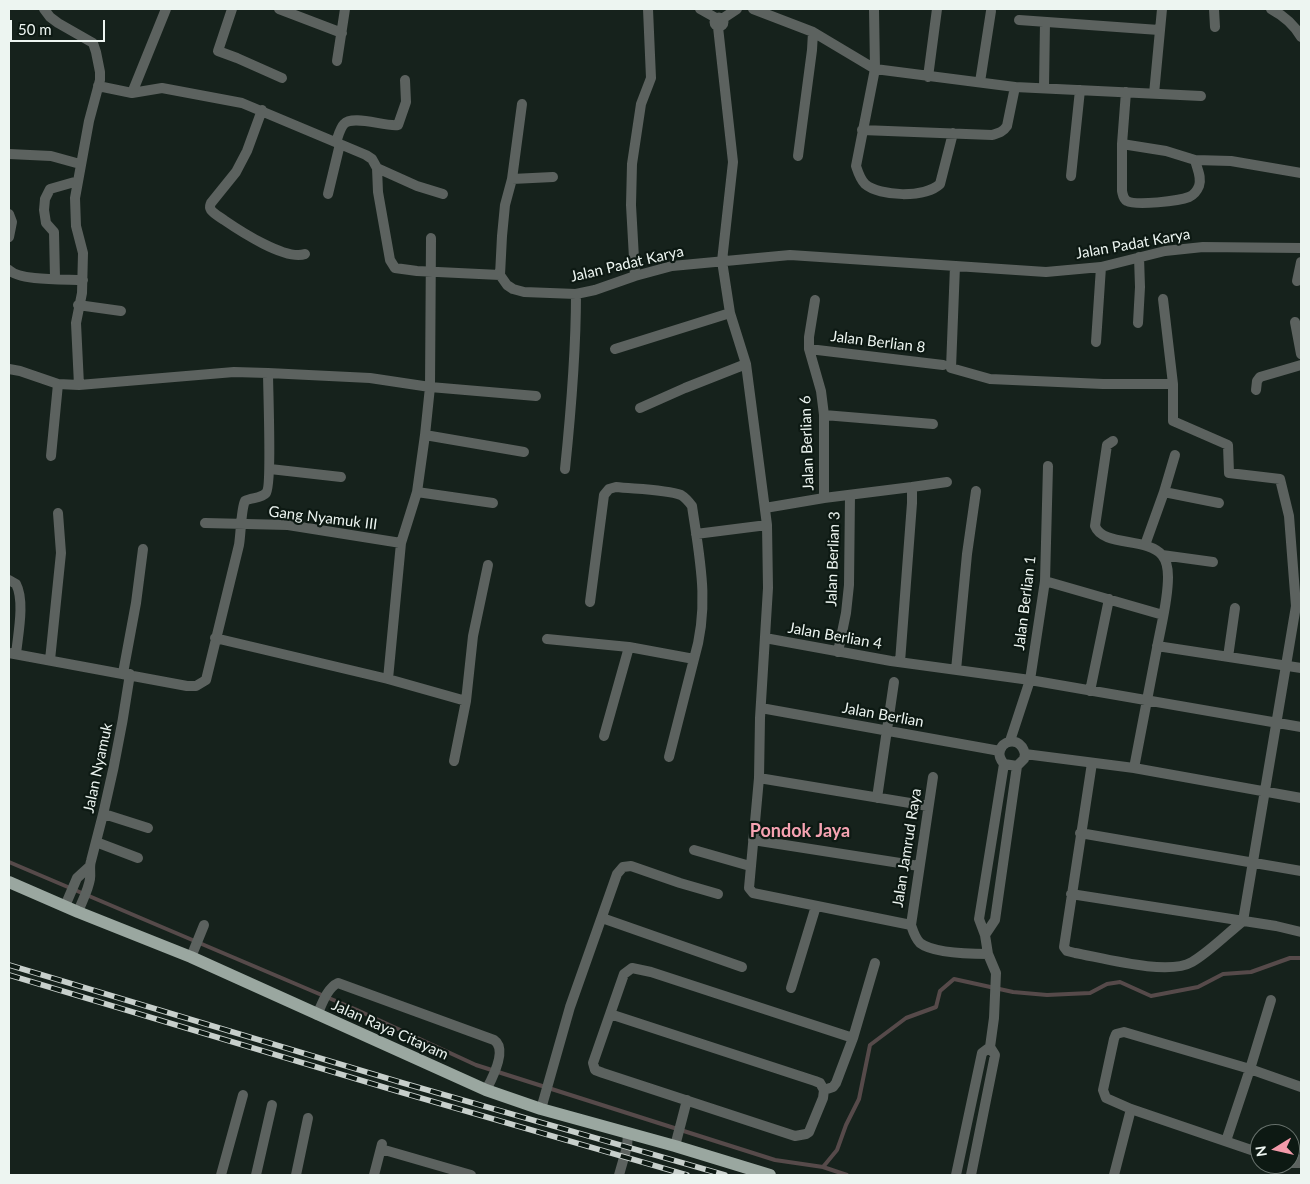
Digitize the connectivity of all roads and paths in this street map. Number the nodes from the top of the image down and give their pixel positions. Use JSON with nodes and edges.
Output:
{"nodes":[{"id":1,"x":44,"y":9,"type":"edge"},
{"id":2,"x":166,"y":9,"type":"edge"},
{"id":3,"x":232,"y":9,"type":"edge"},
{"id":4,"x":279,"y":9,"type":"edge"},
{"id":5,"x":345,"y":9,"type":"edge"},
{"id":6,"x":648,"y":9,"type":"edge"},
{"id":7,"x":700,"y":9,"type":"edge"},
{"id":8,"x":737,"y":9,"type":"edge"},
{"id":9,"x":753,"y":9,"type":"edge"},
{"id":10,"x":874,"y":9,"type":"edge"},
{"id":11,"x":936,"y":9,"type":"edge"},
{"id":12,"x":1162,"y":9,"type":"edge"},
{"id":13,"x":1214,"y":9,"type":"edge"},
{"id":14,"x":1272,"y":9,"type":"edge"},
{"id":15,"x":991,"y":11,"type":"dead end"},
{"id":16,"x":1019,"y":20,"type":"dead end"},
{"id":17,"x":719,"y":21,"type":"junction"},
{"id":18,"x":1045,"y":22,"type":"junction"},
{"id":19,"x":1215,"y":27,"type":"dead end"},
{"id":20,"x":1159,"y":30,"type":"junction"},
{"id":21,"x":813,"y":32,"type":"junction"},
{"id":22,"x":342,"y":33,"type":"junction"},
{"id":23,"x":1301,"y":37,"type":"edge"},
{"id":24,"x":338,"y":60,"type":"dead end"},
{"id":25,"x":875,"y":69,"type":"junction"},
{"id":26,"x":928,"y":77,"type":"junction"},
{"id":27,"x":282,"y":78,"type":"dead end"},
{"id":28,"x":404,"y":80,"type":"dead end"},
{"id":29,"x":980,"y":82,"type":"junction"},
{"id":30,"x":98,"y":86,"type":"junction"},
{"id":31,"x":1016,"y":87,"type":"junction"},
{"id":32,"x":1044,"y":88,"type":"junction"},
{"id":33,"x":1080,"y":90,"type":"junction"},
{"id":34,"x":1126,"y":92,"type":"junction"},
{"id":35,"x":132,"y":93,"type":"junction"},
{"id":36,"x":1154,"y":94,"type":"junction"},
{"id":37,"x":1201,"y":96,"type":"dead end"},
{"id":38,"x":522,"y":104,"type":"dead end"},
{"id":39,"x":262,"y":110,"type":"junction"},
{"id":40,"x":862,"y":130,"type":"junction"},
{"id":41,"x":953,"y":134,"type":"junction"},
{"id":42,"x":338,"y":143,"type":"junction"},
{"id":43,"x":1122,"y":144,"type":"junction"},
{"id":44,"x":9,"y":154,"type":"edge"},
{"id":45,"x":798,"y":156,"type":"dead end"},
{"id":46,"x":1195,"y":160,"type":"junction"},
{"id":47,"x":80,"y":164,"type":"junction"},
{"id":48,"x":377,"y":168,"type":"junction"},
{"id":49,"x":1301,"y":173,"type":"edge"},
{"id":50,"x":1071,"y":176,"type":"dead end"},
{"id":51,"x":553,"y":177,"type":"dead end"},
{"id":52,"x":512,"y":180,"type":"junction"},
{"id":53,"x":78,"y":181,"type":"junction"},
{"id":54,"x":328,"y":194,"type":"dead end"},
{"id":55,"x":443,"y":194,"type":"dead end"},
{"id":56,"x":9,"y":214,"type":"edge"},
{"id":57,"x":9,"y":237,"type":"edge"},
{"id":58,"x":431,"y":238,"type":"dead end"},
{"id":59,"x":1301,"y":248,"type":"edge"},
{"id":60,"x":305,"y":254,"type":"dead end"},
{"id":61,"x":1138,"y":258,"type":"junction"},
{"id":62,"x":722,"y":261,"type":"junction"},
{"id":63,"x":1301,"y":262,"type":"edge"},
{"id":64,"x":955,"y":266,"type":"junction"},
{"id":65,"x":1101,"y":268,"type":"junction"},
{"id":66,"x":9,"y":270,"type":"edge"},
{"id":67,"x":431,"y":272,"type":"junction"},
{"id":68,"x":500,"y":275,"type":"junction"},
{"id":69,"x":635,"y":276,"type":"junction"},
{"id":70,"x":55,"y":278,"type":"junction"},
{"id":71,"x":83,"y":280,"type":"junction"},
{"id":72,"x":1297,"y":281,"type":"dead end"},
{"id":73,"x":576,"y":294,"type":"junction"},
{"id":74,"x":1163,"y":299,"type":"dead end"},
{"id":75,"x":815,"y":300,"type":"dead end"},
{"id":76,"x":78,"y":305,"type":"junction"},
{"id":77,"x":121,"y":311,"type":"dead end"},
{"id":78,"x":730,"y":313,"type":"junction"},
{"id":79,"x":1295,"y":322,"type":"dead end"},
{"id":80,"x":1138,"y":323,"type":"dead end"},
{"id":81,"x":1096,"y":342,"type":"dead end"},
{"id":82,"x":615,"y":349,"type":"dead end"},
{"id":83,"x":809,"y":349,"type":"junction"},
{"id":84,"x":1301,"y":354,"type":"edge"},
{"id":85,"x":746,"y":364,"type":"junction"},
{"id":86,"x":943,"y":365,"type":"dead end"},
{"id":87,"x":1301,"y":365,"type":"edge"},
{"id":88,"x":9,"y":369,"type":"edge"},
{"id":89,"x":268,"y":373,"type":"junction"},
{"id":90,"x":58,"y":384,"type":"junction"},
{"id":91,"x":1173,"y":384,"type":"junction"},
{"id":92,"x":79,"y":385,"type":"junction"},
{"id":93,"x":430,"y":387,"type":"junction"},
{"id":94,"x":1256,"y":390,"type":"dead end"},
{"id":95,"x":536,"y":396,"type":"dead end"},
{"id":96,"x":640,"y":408,"type":"dead end"},
{"id":97,"x":824,"y":415,"type":"junction"},
{"id":98,"x":933,"y":424,"type":"dead end"},
{"id":99,"x":425,"y":436,"type":"junction"},
{"id":100,"x":1113,"y":441,"type":"dead end"},
{"id":101,"x":524,"y":452,"type":"dead end"},
{"id":102,"x":1175,"y":455,"type":"dead end"},
{"id":103,"x":51,"y":456,"type":"dead end"},
{"id":104,"x":1048,"y":466,"type":"dead end"},
{"id":105,"x":270,"y":469,"type":"junction"},
{"id":106,"x":564,"y":470,"type":"dead end"},
{"id":107,"x":341,"y":478,"type":"dead end"},
{"id":108,"x":947,"y":482,"type":"dead end"},
{"id":109,"x":912,"y":487,"type":"junction"},
{"id":110,"x":976,"y":490,"type":"dead end"},
{"id":111,"x":417,"y":492,"type":"junction"},
{"id":112,"x":1164,"y":492,"type":"junction"},
{"id":113,"x":850,"y":495,"type":"junction"},
{"id":114,"x":824,"y":498,"type":"junction"},
{"id":115,"x":493,"y":502,"type":"dead end"},
{"id":116,"x":1219,"y":503,"type":"dead end"},
{"id":117,"x":765,"y":508,"type":"junction"},
{"id":118,"x":58,"y":513,"type":"dead end"},
{"id":119,"x":205,"y":523,"type":"dead end"},
{"id":120,"x":242,"y":525,"type":"junction"},
{"id":121,"x":767,"y":525,"type":"junction"},
{"id":122,"x":696,"y":534,"type":"junction"},
{"id":123,"x":401,"y":543,"type":"junction"},
{"id":124,"x":1145,"y":545,"type":"junction"},
{"id":125,"x":143,"y":549,"type":"dead end"},
{"id":126,"x":1162,"y":555,"type":"junction"},
{"id":127,"x":1213,"y":562,"type":"dead end"},
{"id":128,"x":488,"y":564,"type":"dead end"},
{"id":129,"x":9,"y":580,"type":"edge"},
{"id":130,"x":1045,"y":581,"type":"junction"},
{"id":131,"x":1109,"y":598,"type":"junction"},
{"id":132,"x":590,"y":602,"type":"dead end"},
{"id":133,"x":1299,"y":607,"type":"edge"},
{"id":134,"x":1234,"y":608,"type":"dead end"},
{"id":135,"x":1163,"y":615,"type":"junction"},
{"id":136,"x":215,"y":638,"type":"junction"},
{"id":137,"x":765,"y":638,"type":"junction"},
{"id":138,"x":547,"y":639,"type":"dead end"},
{"id":139,"x":1157,"y":646,"type":"junction"},
{"id":140,"x":629,"y":647,"type":"junction"},
{"id":141,"x":838,"y":652,"type":"junction"},
{"id":142,"x":12,"y":654,"type":"edge"},
{"id":143,"x":1228,"y":658,"type":"junction"},
{"id":144,"x":694,"y":659,"type":"junction"},
{"id":145,"x":50,"y":660,"type":"junction"},
{"id":146,"x":900,"y":662,"type":"junction"},
{"id":147,"x":1286,"y":665,"type":"junction"},
{"id":148,"x":1301,"y":668,"type":"edge"},
{"id":149,"x":956,"y":670,"type":"junction"},
{"id":150,"x":127,"y":673,"type":"junction"},
{"id":151,"x":388,"y":679,"type":"junction"},
{"id":152,"x":1030,"y":680,"type":"junction"},
{"id":153,"x":894,"y":682,"type":"dead end"},
{"id":154,"x":1090,"y":691,"type":"junction"},
{"id":155,"x":1147,"y":700,"type":"junction"},
{"id":156,"x":466,"y":701,"type":"junction"},
{"id":157,"x":761,"y":708,"type":"junction"},
{"id":158,"x":1276,"y":723,"type":"junction"},
{"id":159,"x":1301,"y":727,"type":"edge"},
{"id":160,"x":887,"y":732,"type":"junction"},
{"id":161,"x":604,"y":736,"type":"dead end"},
{"id":162,"x":1010,"y":741,"type":"junction"},
{"id":163,"x":1000,"y":751,"type":"junction"},
{"id":164,"x":1025,"y":754,"type":"junction"},
{"id":165,"x":669,"y":757,"type":"dead end"},
{"id":166,"x":454,"y":761,"type":"dead end"},
{"id":167,"x":1092,"y":763,"type":"junction"},
{"id":168,"x":1004,"y":764,"type":"junction"},
{"id":169,"x":1017,"y":766,"type":"junction"},
{"id":170,"x":1134,"y":768,"type":"junction"},
{"id":171,"x":933,"y":777,"type":"dead end"},
{"id":172,"x":759,"y":778,"type":"junction"},
{"id":173,"x":1264,"y":792,"type":"junction"},
{"id":174,"x":877,"y":798,"type":"junction"},
{"id":175,"x":1301,"y":798,"type":"edge"},
{"id":176,"x":928,"y":806,"type":"junction"},
{"id":177,"x":104,"y":814,"type":"junction"},
{"id":178,"x":148,"y":828,"type":"dead end"},
{"id":179,"x":1080,"y":833,"type":"junction"},
{"id":180,"x":753,"y":840,"type":"junction"},
{"id":181,"x":96,"y":842,"type":"junction"},
{"id":182,"x":694,"y":850,"type":"dead end"},
{"id":183,"x":138,"y":858,"type":"dead end"},
{"id":184,"x":1252,"y":862,"type":"junction"},
{"id":185,"x":750,"y":866,"type":"junction"},
{"id":186,"x":919,"y":866,"type":"junction"},
{"id":187,"x":89,"y":867,"type":"junction"},
{"id":188,"x":1301,"y":870,"type":"edge"},
{"id":189,"x":9,"y":882,"type":"edge"},
{"id":190,"x":718,"y":894,"type":"dead end"},
{"id":191,"x":1071,"y":894,"type":"junction"},
{"id":192,"x":66,"y":901,"type":"junction"},
{"id":193,"x":80,"y":906,"type":"junction"},
{"id":194,"x":816,"y":906,"type":"junction"},
{"id":195,"x":602,"y":918,"type":"junction"},
{"id":196,"x":1243,"y":921,"type":"junction"},
{"id":197,"x":911,"y":925,"type":"junction"},
{"id":198,"x":202,"y":930,"type":"dead end"},
{"id":199,"x":1301,"y":932,"type":"edge"},
{"id":200,"x":985,"y":935,"type":"junction"},
{"id":201,"x":193,"y":952,"type":"junction"},
{"id":202,"x":988,"y":954,"type":"junction"},
{"id":203,"x":875,"y":963,"type":"dead end"},
{"id":204,"x":742,"y":967,"type":"dead end"},
{"id":205,"x":791,"y":988,"type":"dead end"},
{"id":206,"x":1271,"y":1000,"type":"dead end"},
{"id":207,"x":610,"y":1014,"type":"junction"},
{"id":208,"x":317,"y":1015,"type":"junction"},
{"id":209,"x":852,"y":1038,"type":"junction"},
{"id":210,"x":990,"y":1047,"type":"junction"},
{"id":211,"x":1250,"y":1069,"type":"junction"},
{"id":212,"x":1301,"y":1087,"type":"edge"},
{"id":213,"x":486,"y":1090,"type":"junction"},
{"id":214,"x":824,"y":1090,"type":"junction"},
{"id":215,"x":243,"y":1095,"type":"dead end"},
{"id":216,"x":687,"y":1100,"type":"junction"},
{"id":217,"x":543,"y":1102,"type":"junction"},
{"id":218,"x":272,"y":1105,"type":"dead end"},
{"id":219,"x":1131,"y":1109,"type":"junction"},
{"id":220,"x":308,"y":1118,"type":"dead end"},
{"id":221,"x":628,"y":1133,"type":"junction"},
{"id":222,"x":677,"y":1140,"type":"junction"},
{"id":223,"x":1226,"y":1141,"type":"junction"},
{"id":224,"x":1250,"y":1149,"type":"edge"},
{"id":225,"x":221,"y":1175,"type":"edge"},
{"id":226,"x":256,"y":1175,"type":"edge"},
{"id":227,"x":296,"y":1175,"type":"edge"},
{"id":228,"x":374,"y":1175,"type":"edge"},
{"id":229,"x":471,"y":1175,"type":"edge"},
{"id":230,"x":619,"y":1175,"type":"edge"},
{"id":231,"x":770,"y":1175,"type":"edge"},
{"id":232,"x":956,"y":1175,"type":"edge"},
{"id":233,"x":971,"y":1175,"type":"edge"},
{"id":234,"x":1114,"y":1175,"type":"edge"}],
"edges":[{"from":1,"to":30,"type":"street"},
{"from":2,"to":35,"type":"street"},
{"from":3,"to":27,"type":"street"},
{"from":4,"to":22,"type":"street"},
{"from":5,"to":22,"type":"street"},
{"from":6,"to":69,"type":"street"},
{"from":7,"to":17,"type":"street"},
{"from":8,"to":17,"type":"street"},
{"from":9,"to":21,"type":"street"},
{"from":10,"to":25,"type":"street"},
{"from":11,"to":26,"type":"street"},
{"from":12,"to":20,"type":"street"},
{"from":13,"to":19,"type":"street"},
{"from":14,"to":23,"type":"street"},
{"from":15,"to":29,"type":"street"},
{"from":16,"to":18,"type":"street"},
{"from":17,"to":62,"type":"street"},
{"from":18,"to":20,"type":"street"},
{"from":18,"to":32,"type":"street"},
{"from":20,"to":36,"type":"street"},
{"from":21,"to":25,"type":"street"},
{"from":21,"to":45,"type":"street"},
{"from":22,"to":24,"type":"street"},
{"from":25,"to":26,"type":"street"},
{"from":25,"to":40,"type":"street"},
{"from":26,"to":29,"type":"street"},
{"from":28,"to":42,"type":"street"},
{"from":29,"to":31,"type":"street"},
{"from":30,"to":35,"type":"street"},
{"from":30,"to":47,"type":"street"},
{"from":31,"to":32,"type":"street"},
{"from":31,"to":41,"type":"street"},
{"from":32,"to":33,"type":"street"},
{"from":33,"to":34,"type":"street"},
{"from":33,"to":50,"type":"street"},
{"from":34,"to":36,"type":"street"},
{"from":34,"to":43,"type":"street"},
{"from":35,"to":39,"type":"street"},
{"from":36,"to":37,"type":"street"},
{"from":38,"to":52,"type":"street"},
{"from":39,"to":42,"type":"street"},
{"from":39,"to":60,"type":"street"},
{"from":40,"to":41,"type":"street"},
{"from":40,"to":41,"type":"street"},
{"from":42,"to":48,"type":"street"},
{"from":42,"to":54,"type":"street"},
{"from":43,"to":46,"type":"street"},
{"from":43,"to":46,"type":"street"},
{"from":44,"to":47,"type":"street"},
{"from":46,"to":49,"type":"street"},
{"from":47,"to":53,"type":"street"},
{"from":48,"to":55,"type":"street"},
{"from":48,"to":67,"type":"street"},
{"from":51,"to":52,"type":"street"},
{"from":52,"to":68,"type":"street"},
{"from":53,"to":70,"type":"street"},
{"from":53,"to":71,"type":"street"},
{"from":56,"to":57,"type":"street"},
{"from":58,"to":67,"type":"street"},
{"from":59,"to":61,"type":"street","name":"Jalan Padat Karya"},
{"from":61,"to":65,"type":"street","name":"Jalan Padat Karya"},
{"from":61,"to":80,"type":"street"},
{"from":62,"to":64,"type":"street","name":"Jalan Padat Karya"},
{"from":62,"to":69,"type":"street","name":"Jalan Padat Karya"},
{"from":62,"to":78,"type":"street"},
{"from":63,"to":72,"type":"street"},
{"from":64,"to":65,"type":"street","name":"Jalan Padat Karya"},
{"from":64,"to":91,"type":"street"},
{"from":65,"to":81,"type":"street"},
{"from":66,"to":70,"type":"street"},
{"from":67,"to":68,"type":"street"},
{"from":67,"to":93,"type":"street"},
{"from":68,"to":73,"type":"street","name":"Jalan Padat Karya"},
{"from":69,"to":73,"type":"street","name":"Jalan Padat Karya"},
{"from":70,"to":71,"type":"street"},
{"from":71,"to":76,"type":"street"},
{"from":73,"to":106,"type":"street"},
{"from":74,"to":91,"type":"street"},
{"from":75,"to":83,"type":"street","name":"Jalan Berlian 6"},
{"from":76,"to":77,"type":"street"},
{"from":76,"to":92,"type":"street"},
{"from":78,"to":82,"type":"street"},
{"from":78,"to":85,"type":"street"},
{"from":79,"to":84,"type":"street"},
{"from":83,"to":86,"type":"street","name":"Jalan Berlian 8"},
{"from":83,"to":97,"type":"street","name":"Jalan Berlian 6"},
{"from":85,"to":96,"type":"street"},
{"from":85,"to":117,"type":"street"},
{"from":87,"to":94,"type":"street"},
{"from":88,"to":90,"type":"street"},
{"from":89,"to":92,"type":"street"},
{"from":89,"to":93,"type":"street"},
{"from":89,"to":105,"type":"street"},
{"from":90,"to":92,"type":"street"},
{"from":90,"to":103,"type":"street"},
{"from":91,"to":133,"type":"street"},
{"from":93,"to":95,"type":"street"},
{"from":93,"to":99,"type":"street"},
{"from":97,"to":98,"type":"street"},
{"from":97,"to":114,"type":"street","name":"Jalan Berlian 6"},
{"from":99,"to":101,"type":"street"},
{"from":99,"to":111,"type":"street"},
{"from":100,"to":124,"type":"street"},
{"from":102,"to":112,"type":"street"},
{"from":104,"to":130,"type":"street","name":"Jalan Berlian 1"},
{"from":105,"to":107,"type":"street"},
{"from":105,"to":120,"type":"street"},
{"from":108,"to":109,"type":"street"},
{"from":109,"to":113,"type":"street"},
{"from":109,"to":146,"type":"street"},
{"from":110,"to":149,"type":"street"},
{"from":111,"to":115,"type":"street"},
{"from":111,"to":123,"type":"street"},
{"from":112,"to":116,"type":"street"},
{"from":112,"to":124,"type":"street"},
{"from":113,"to":114,"type":"street"},
{"from":113,"to":141,"type":"street","name":"Jalan Berlian 3"},
{"from":114,"to":117,"type":"street"},
{"from":117,"to":121,"type":"street"},
{"from":118,"to":145,"type":"street"},
{"from":119,"to":120,"type":"street","name":"Gang Nyamuk III"},
{"from":120,"to":123,"type":"street","name":"Gang Nyamuk III"},
{"from":120,"to":136,"type":"street"},
{"from":121,"to":122,"type":"street"},
{"from":121,"to":137,"type":"street"},
{"from":122,"to":132,"type":"street"},
{"from":122,"to":144,"type":"street"},
{"from":123,"to":151,"type":"street"},
{"from":124,"to":126,"type":"street"},
{"from":125,"to":150,"type":"street","name":"Jalan Nyamuk"},
{"from":126,"to":127,"type":"street"},
{"from":126,"to":135,"type":"street"},
{"from":128,"to":156,"type":"street"},
{"from":129,"to":142,"type":"street"},
{"from":130,"to":131,"type":"street"},
{"from":130,"to":152,"type":"street","name":"Jalan Berlian 1"},
{"from":131,"to":135,"type":"street"},
{"from":131,"to":154,"type":"street"},
{"from":133,"to":147,"type":"street"},
{"from":134,"to":143,"type":"street"},
{"from":135,"to":139,"type":"street"},
{"from":136,"to":150,"type":"street"},
{"from":136,"to":151,"type":"street"},
{"from":137,"to":141,"type":"street","name":"Jalan Berlian 4"},
{"from":137,"to":157,"type":"street"},
{"from":138,"to":140,"type":"street"},
{"from":139,"to":143,"type":"street"},
{"from":139,"to":155,"type":"street"},
{"from":140,"to":144,"type":"street"},
{"from":140,"to":161,"type":"street"},
{"from":141,"to":146,"type":"street","name":"Jalan Berlian 4"},
{"from":142,"to":145,"type":"street"},
{"from":143,"to":147,"type":"street"},
{"from":144,"to":165,"type":"street"},
{"from":145,"to":150,"type":"street"},
{"from":146,"to":149,"type":"street","name":"Jalan Berlian 4"},
{"from":147,"to":148,"type":"street"},
{"from":147,"to":158,"type":"street"},
{"from":149,"to":152,"type":"street","name":"Jalan Berlian 4"},
{"from":150,"to":177,"type":"street","name":"Jalan Nyamuk"},
{"from":151,"to":156,"type":"street"},
{"from":152,"to":154,"type":"street","name":"Jalan Berlian 4"},
{"from":152,"to":162,"type":"street","name":"Jalan Berlian 1"},
{"from":153,"to":160,"type":"street"},
{"from":154,"to":155,"type":"street","name":"Jalan Berlian 4"},
{"from":155,"to":158,"type":"street","name":"Jalan Berlian 4"},
{"from":155,"to":170,"type":"street"},
{"from":156,"to":166,"type":"street"},
{"from":157,"to":160,"type":"street","name":"Jalan Berlian"},
{"from":157,"to":172,"type":"street"},
{"from":158,"to":159,"type":"street","name":"Jalan Berlian 4"},
{"from":158,"to":173,"type":"street"},
{"from":160,"to":163,"type":"street","name":"Jalan Berlian"},
{"from":160,"to":174,"type":"street"},
{"from":162,"to":163,"type":"street"},
{"from":162,"to":164,"type":"street"},
{"from":163,"to":168,"type":"street"},
{"from":164,"to":167,"type":"street"},
{"from":164,"to":169,"type":"street"},
{"from":167,"to":170,"type":"street"},
{"from":167,"to":179,"type":"street"},
{"from":168,"to":169,"type":"street"},
{"from":168,"to":200,"type":"street"},
{"from":169,"to":200,"type":"street"},
{"from":170,"to":173,"type":"street"},
{"from":171,"to":176,"type":"street","name":"Jalan Jamrud Raya"},
{"from":172,"to":174,"type":"street"},
{"from":172,"to":180,"type":"street"},
{"from":173,"to":175,"type":"street"},
{"from":173,"to":184,"type":"street"},
{"from":174,"to":176,"type":"street"},
{"from":176,"to":186,"type":"street","name":"Jalan Jamrud Raya"},
{"from":177,"to":178,"type":"street"},
{"from":177,"to":181,"type":"street","name":"Jalan Nyamuk"},
{"from":179,"to":184,"type":"street"},
{"from":179,"to":191,"type":"street"},
{"from":180,"to":185,"type":"street"},
{"from":180,"to":186,"type":"street"},
{"from":181,"to":183,"type":"street"},
{"from":181,"to":187,"type":"street","name":"Jalan Nyamuk"},
{"from":182,"to":185,"type":"street"},
{"from":184,"to":188,"type":"street"},
{"from":184,"to":196,"type":"street"},
{"from":185,"to":194,"type":"street"},
{"from":186,"to":197,"type":"street","name":"Jalan Jamrud Raya"},
{"from":187,"to":192,"type":"street","name":"Jalan Nyamuk"},
{"from":187,"to":193,"type":"street","name":"Jalan Nyamuk"},
{"from":189,"to":192,"type":"main road","name":"Jalan Raya Citayam"},
{"from":190,"to":195,"type":"street"},
{"from":191,"to":196,"type":"street"},
{"from":191,"to":196,"type":"street"},
{"from":192,"to":193,"type":"main road","name":"Jalan Raya Citayam"},
{"from":193,"to":201,"type":"main road","name":"Jalan Raya Citayam"},
{"from":194,"to":197,"type":"street"},
{"from":194,"to":205,"type":"street"},
{"from":195,"to":204,"type":"street"},
{"from":195,"to":217,"type":"street"},
{"from":196,"to":199,"type":"street"},
{"from":197,"to":202,"type":"street","name":"Jalan Jamrud Raya"},
{"from":198,"to":201,"type":"street"},
{"from":200,"to":202,"type":"street"},
{"from":201,"to":208,"type":"main road","name":"Jalan Raya Citayam"},
{"from":202,"to":210,"type":"street"},
{"from":203,"to":209,"type":"street"},
{"from":206,"to":211,"type":"street"},
{"from":207,"to":209,"type":"street"},
{"from":207,"to":214,"type":"street"},
{"from":207,"to":216,"type":"street"},
{"from":208,"to":213,"type":"main road","name":"Jalan Raya Citayam"},
{"from":208,"to":213,"type":"street"},
{"from":209,"to":214,"type":"street"},
{"from":210,"to":232,"type":"street"},
{"from":210,"to":233,"type":"street"},
{"from":211,"to":212,"type":"street"},
{"from":211,"to":219,"type":"street"},
{"from":211,"to":223,"type":"street"},
{"from":213,"to":217,"type":"main road","name":"Jalan Raya Citayam"},
{"from":214,"to":216,"type":"street"},
{"from":215,"to":225,"type":"street"},
{"from":216,"to":222,"type":"street"},
{"from":217,"to":221,"type":"main road","name":"Jalan Raya Citayam"},
{"from":218,"to":226,"type":"street"},
{"from":219,"to":223,"type":"street"},
{"from":219,"to":234,"type":"street"},
{"from":220,"to":227,"type":"street"},
{"from":221,"to":222,"type":"main road","name":"Jalan Raya Citayam"},
{"from":221,"to":230,"type":"street"},
{"from":222,"to":231,"type":"main road","name":"Jalan Raya Citayam"},
{"from":223,"to":224,"type":"street"},
{"from":228,"to":229,"type":"street"}]}
